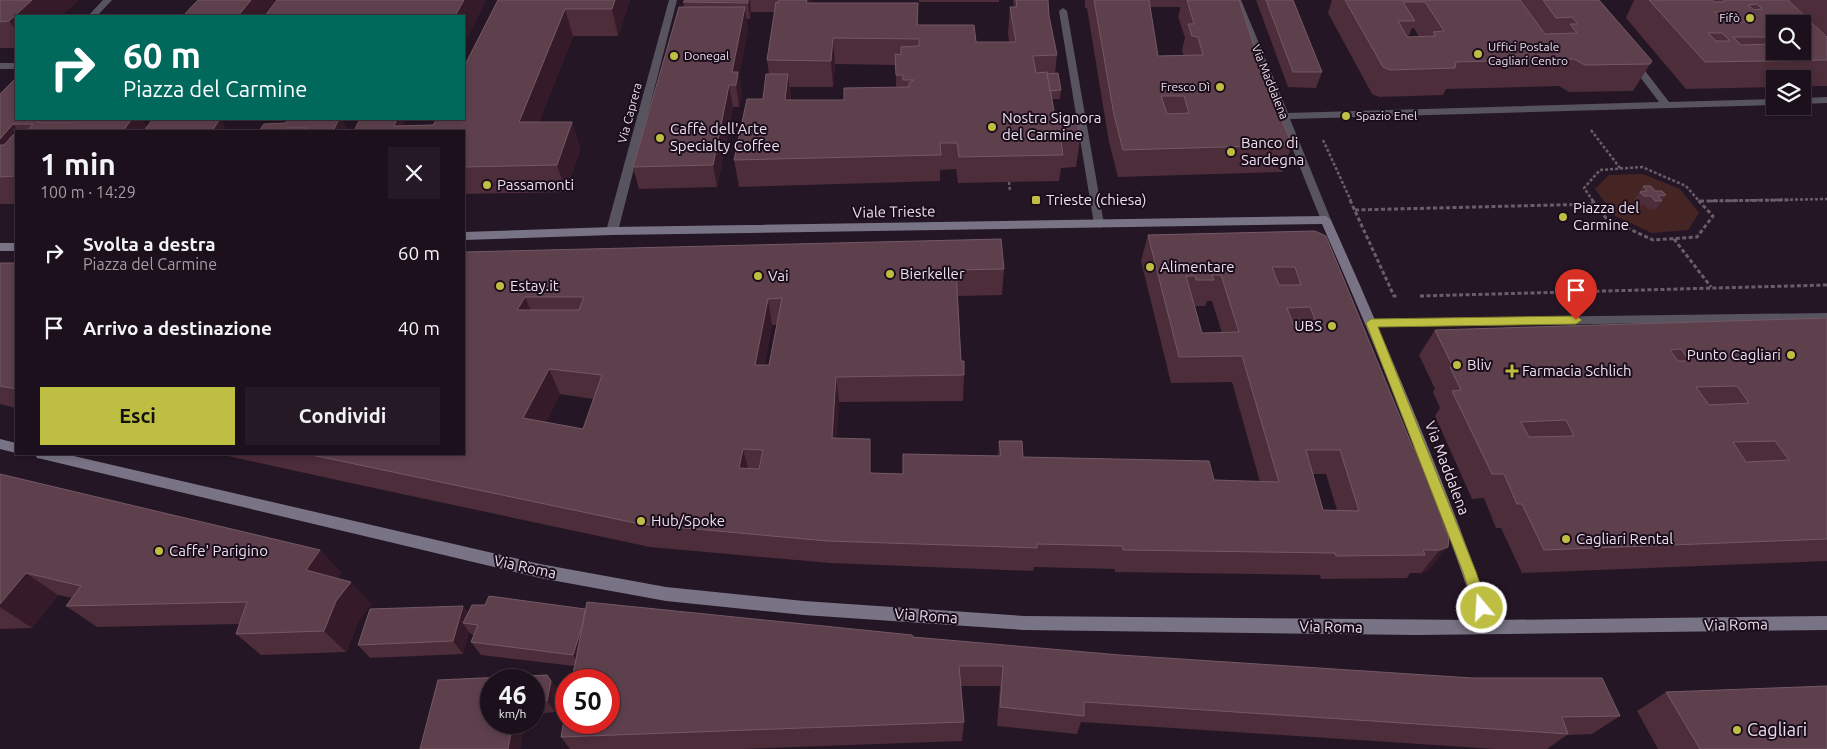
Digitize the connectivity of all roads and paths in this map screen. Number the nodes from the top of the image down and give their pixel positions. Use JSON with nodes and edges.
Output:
{"nodes":[{"id":1,"x":108,"y":0,"type":"edge"},
{"id":2,"x":673,"y":0,"type":"edge"},
{"id":3,"x":1238,"y":0,"type":"edge"},
{"id":4,"x":1063,"y":11,"type":"dead end"},
{"id":5,"x":93,"y":15,"type":"edge"},
{"id":6,"x":1625,"y":51,"type":"edge"},
{"id":7,"x":0,"y":66,"type":"edge"},
{"id":8,"x":15,"y":66,"type":"edge"},
{"id":9,"x":1827,"y":100,"type":"edge"},
{"id":10,"x":1811,"y":101,"type":"edge"},
{"id":11,"x":1766,"y":102,"type":"edge"},
{"id":12,"x":1666,"y":105,"type":"junction"},
{"id":13,"x":1284,"y":116,"type":"junction"},
{"id":14,"x":1599,"y":127,"type":"dead end"},
{"id":15,"x":1320,"y":134,"type":"dead end"},
{"id":16,"x":1620,"y":168,"type":"junction"},
{"id":17,"x":1009,"y":182,"type":"edge"},
{"id":18,"x":1010,"y":191,"type":"dead end"},
{"id":19,"x":1827,"y":199,"type":"edge"},
{"id":20,"x":1700,"y":201,"type":"junction"},
{"id":21,"x":1596,"y":204,"type":"junction"},
{"id":22,"x":1355,"y":210,"type":"junction"},
{"id":23,"x":1326,"y":220,"type":"junction"},
{"id":24,"x":1099,"y":224,"type":"junction"},
{"id":25,"x":612,"y":232,"type":"junction"},
{"id":26,"x":465,"y":236,"type":"edge"},
{"id":27,"x":1674,"y":238,"type":"junction"},
{"id":28,"x":0,"y":247,"type":"edge"},
{"id":29,"x":15,"y":247,"type":"edge"},
{"id":30,"x":1827,"y":285,"type":"edge"},
{"id":31,"x":1712,"y":288,"type":"junction"},
{"id":32,"x":1404,"y":296,"type":"dead end"},
{"id":33,"x":1414,"y":296,"type":"dead end"},
{"id":34,"x":1827,"y":317,"type":"edge"},
{"id":35,"x":1371,"y":323,"type":"junction"},
{"id":36,"x":0,"y":444,"type":"edge"},
{"id":37,"x":15,"y":448,"type":"edge"},
{"id":38,"x":46,"y":455,"type":"edge"},
{"id":39,"x":1827,"y":623,"type":"edge"},
{"id":40,"x":1488,"y":626,"type":"junction"}],
"edges":[{"from":1,"to":5,"type":"street"},
{"from":2,"to":25,"type":"street","name":"Via Caprera"},
{"from":3,"to":13,"type":"street","name":"Via Maddalena"},
{"from":4,"to":24,"type":"street"},
{"from":6,"to":12,"type":"street"},
{"from":7,"to":8,"type":"street"},
{"from":9,"to":10,"type":"street"},
{"from":11,"to":12,"type":"street"},
{"from":12,"to":13,"type":"street"},
{"from":13,"to":23,"type":"street","name":"Via Maddalena"},
{"from":14,"to":16,"type":"path"},
{"from":15,"to":22,"type":"path"},
{"from":16,"to":20,"type":"path"},
{"from":16,"to":21,"type":"path"},
{"from":17,"to":18,"type":"path"},
{"from":19,"to":20,"type":"path"},
{"from":20,"to":27,"type":"path"},
{"from":21,"to":22,"type":"path"},
{"from":21,"to":27,"type":"path"},
{"from":22,"to":32,"type":"path"},
{"from":23,"to":24,"type":"main road","name":"Viale Trieste"},
{"from":23,"to":35,"type":"main road"},
{"from":24,"to":25,"type":"main road","name":"Viale Trieste"},
{"from":25,"to":26,"type":"main road","name":"Viale Trieste"},
{"from":27,"to":31,"type":"path"},
{"from":28,"to":29,"type":"main road"},
{"from":30,"to":31,"type":"path"},
{"from":31,"to":33,"type":"path"},
{"from":34,"to":35,"type":"street"},
{"from":35,"to":40,"type":"main road","name":"Via Maddalena"},
{"from":36,"to":37,"type":"main road"},
{"from":38,"to":40,"type":"main road","name":"Via Roma"},
{"from":39,"to":40,"type":"main road","name":"Via Roma"}]}
